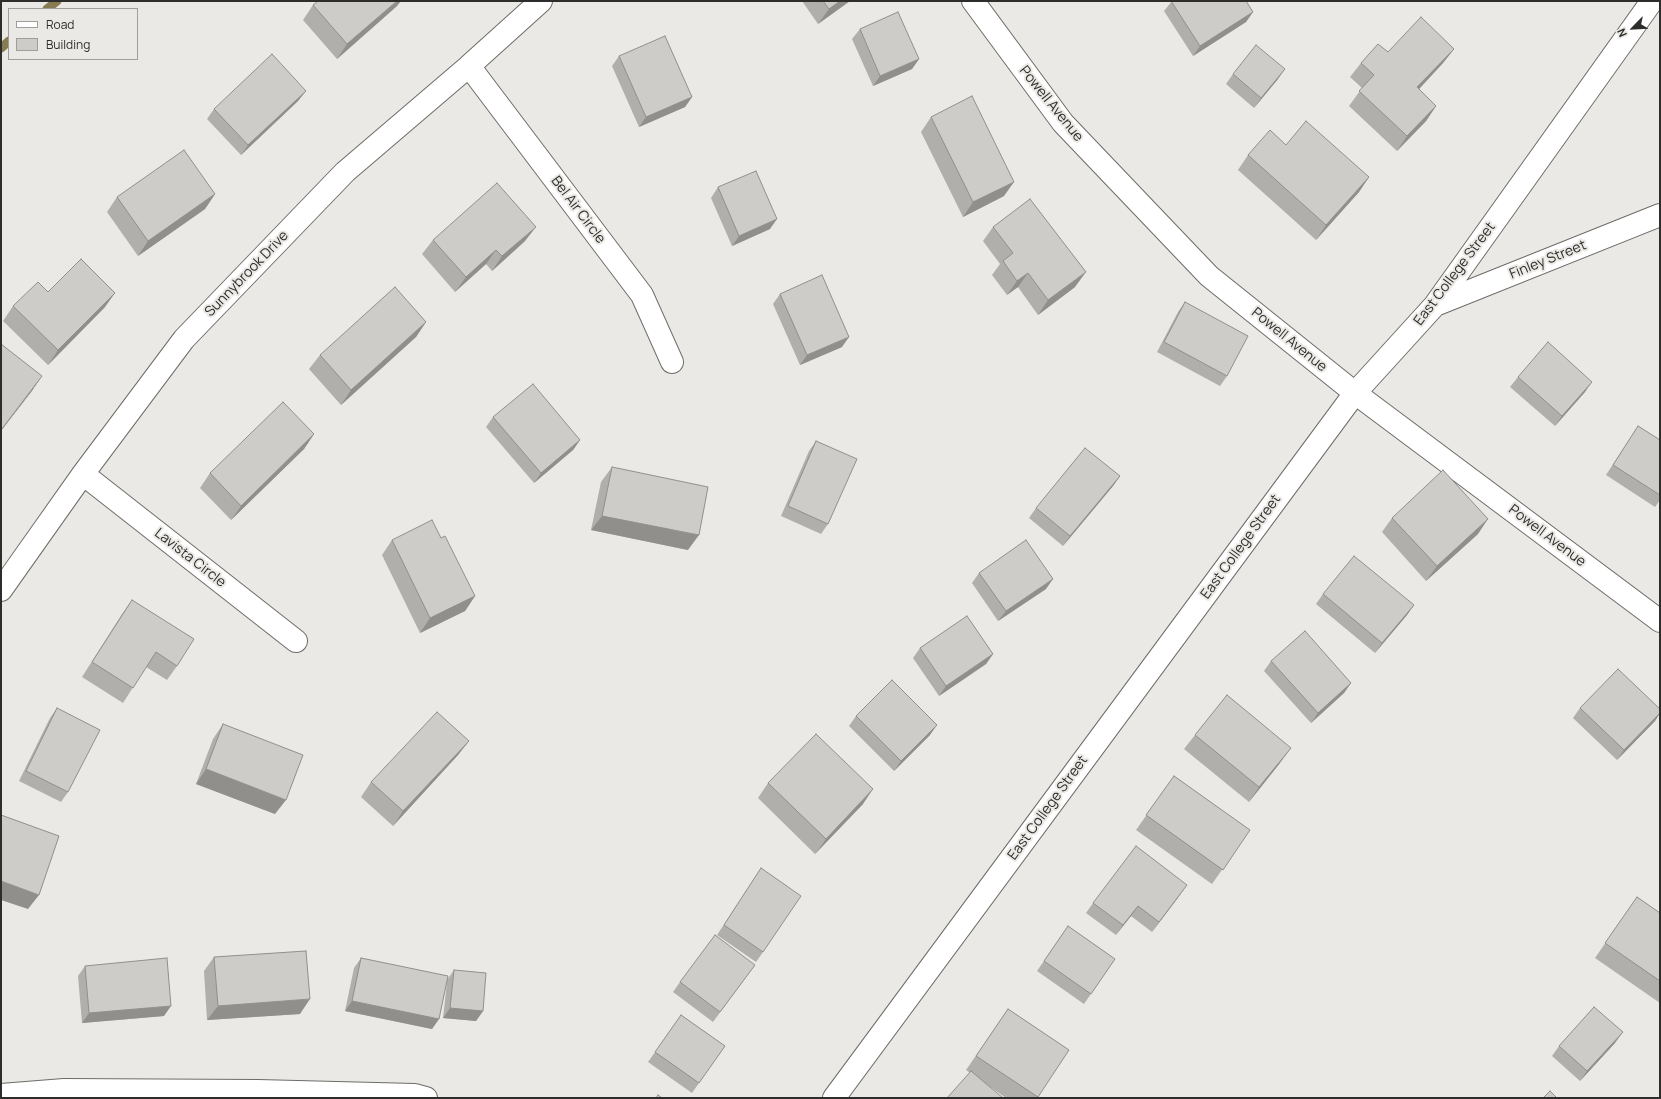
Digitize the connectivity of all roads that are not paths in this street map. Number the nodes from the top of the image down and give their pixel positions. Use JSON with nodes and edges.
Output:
{"nodes":[{"id":1,"x":541,"y":1,"type":"edge"},
{"id":2,"x":973,"y":1,"type":"edge"},
{"id":3,"x":1652,"y":1,"type":"edge"},
{"id":4,"x":469,"y":66,"type":"junction"},
{"id":5,"x":1660,"y":215,"type":"edge"},
{"id":6,"x":1435,"y":305,"type":"junction"},
{"id":7,"x":672,"y":362,"type":"dead end"},
{"id":8,"x":1355,"y":393,"type":"junction"},
{"id":9,"x":83,"y":474,"type":"junction"},
{"id":10,"x":1,"y":590,"type":"edge"},
{"id":11,"x":1660,"y":621,"type":"edge"},
{"id":12,"x":296,"y":641,"type":"dead end"},
{"id":13,"x":1,"y":1095,"type":"edge"},
{"id":14,"x":426,"y":1098,"type":"edge"},
{"id":15,"x":834,"y":1098,"type":"edge"}],
"edges":[{"from":1,"to":4,"type":"street","name":"Sunnybrook Drive"},
{"from":2,"to":8,"type":"street","name":"Powell Avenue"},
{"from":3,"to":6,"type":"street","name":"East College Street"},
{"from":4,"to":7,"type":"street","name":"Bel Air Circle"},
{"from":4,"to":9,"type":"street","name":"Sunnybrook Drive"},
{"from":5,"to":6,"type":"street","name":"Finley Street"},
{"from":6,"to":8,"type":"street","name":"East College Street"},
{"from":8,"to":11,"type":"street","name":"Powell Avenue"},
{"from":8,"to":15,"type":"street","name":"East College Street"},
{"from":9,"to":10,"type":"street","name":"Sunnybrook Drive"},
{"from":9,"to":12,"type":"street","name":"Lavista Circle"},
{"from":13,"to":14,"type":"street"}]}
